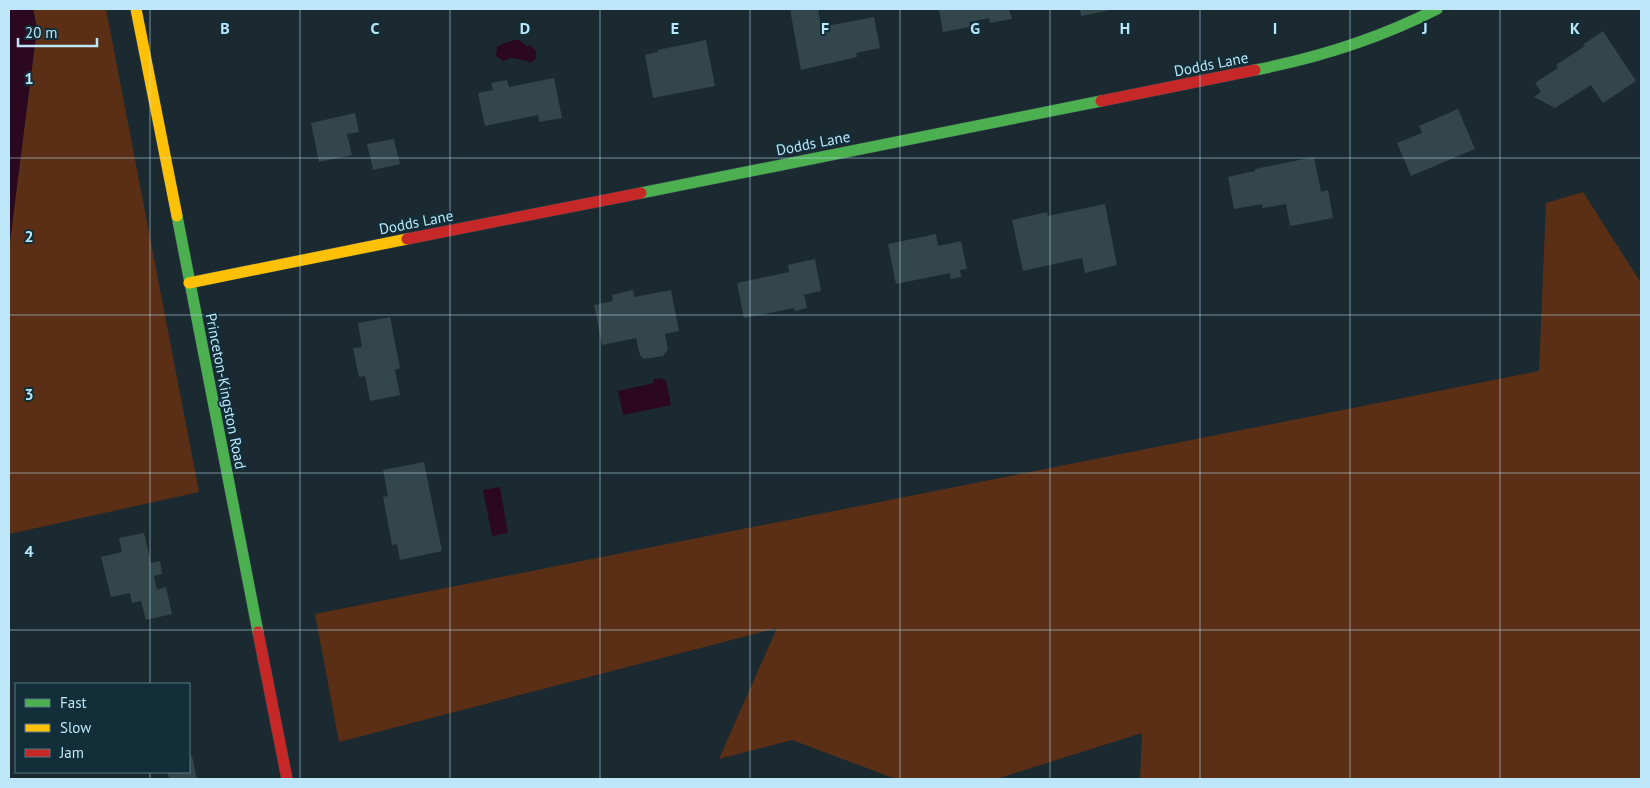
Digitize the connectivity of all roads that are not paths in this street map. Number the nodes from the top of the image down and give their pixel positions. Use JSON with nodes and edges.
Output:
{"nodes":[{"id":1,"x":136,"y":9,"type":"edge"},
{"id":2,"x":1437,"y":9,"type":"edge"},
{"id":3,"x":189,"y":283,"type":"junction"},
{"id":4,"x":287,"y":779,"type":"edge"}],
"edges":[{"from":1,"to":3,"type":"street","name":"Princeton-Kingston Road"},
{"from":2,"to":3,"type":"street","name":"Dodds Lane"},
{"from":3,"to":4,"type":"street","name":"Princeton-Kingston Road"}]}
